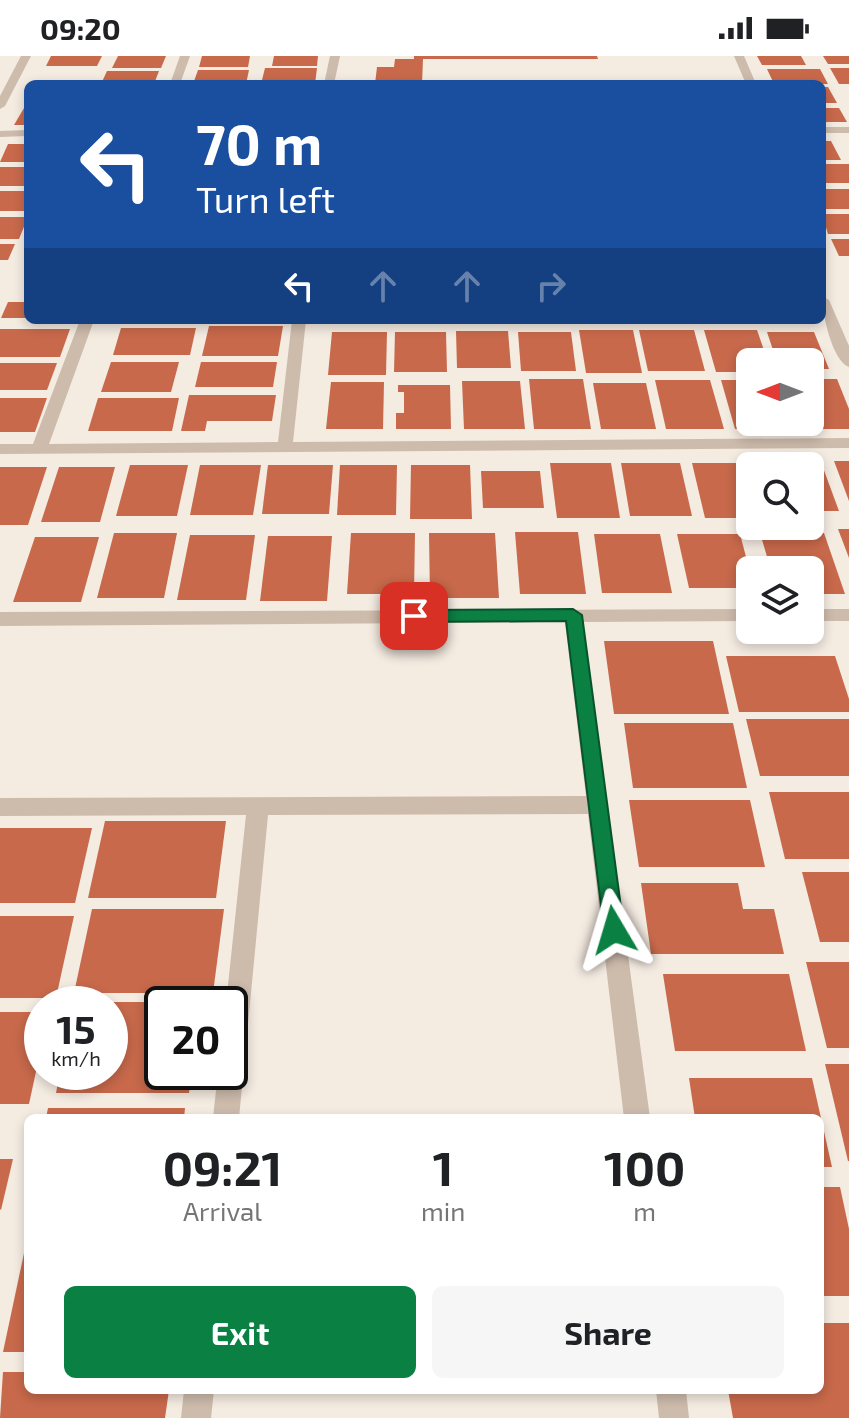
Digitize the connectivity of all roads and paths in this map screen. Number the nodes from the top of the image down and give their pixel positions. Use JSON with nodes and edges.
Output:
{"nodes":[{"id":1,"x":26,"y":56,"type":"edge"},
{"id":2,"x":185,"y":56,"type":"edge"},
{"id":3,"x":335,"y":56,"type":"edge"},
{"id":4,"x":739,"y":56,"type":"edge"},
{"id":5,"x":176,"y":80,"type":"edge"},
{"id":6,"x":330,"y":80,"type":"edge"},
{"id":7,"x":749,"y":80,"type":"edge"},
{"id":8,"x":3,"y":95,"type":"edge"},
{"id":9,"x":0,"y":106,"type":"edge"},
{"id":10,"x":826,"y":130,"type":"edge"},
{"id":11,"x":849,"y":130,"type":"edge"},
{"id":12,"x":24,"y":133,"type":"edge"},
{"id":13,"x":0,"y":134,"type":"edge"},
{"id":14,"x":826,"y":319,"type":"edge"},
{"id":15,"x":86,"y":324,"type":"edge"},
{"id":16,"x":299,"y":324,"type":"edge"},
{"id":17,"x":849,"y":363,"type":"edge"},
{"id":18,"x":849,"y":443,"type":"edge"},
{"id":19,"x":285,"y":447,"type":"junction"},
{"id":20,"x":0,"y":449,"type":"edge"},
{"id":21,"x":39,"y":449,"type":"junction"},
{"id":22,"x":573,"y":615,"type":"junction"},
{"id":23,"x":736,"y":615,"type":"edge"},
{"id":24,"x":824,"y":617,"type":"edge"},
{"id":25,"x":0,"y":619,"type":"edge"},
{"id":26,"x":847,"y":619,"type":"edge"},
{"id":27,"x":258,"y":805,"type":"junction"},
{"id":28,"x":598,"y":805,"type":"junction"},
{"id":29,"x":0,"y":807,"type":"edge"},
{"id":30,"x":226,"y":1114,"type":"edge"},
{"id":31,"x":637,"y":1114,"type":"edge"},
{"id":32,"x":199,"y":1394,"type":"edge"},
{"id":33,"x":671,"y":1394,"type":"edge"},
{"id":34,"x":196,"y":1418,"type":"edge"},
{"id":35,"x":674,"y":1418,"type":"edge"}],
"edges":[{"from":1,"to":8,"type":"lane"},
{"from":2,"to":5,"type":"lane"},
{"from":3,"to":6,"type":"lane"},
{"from":4,"to":7,"type":"lane"},
{"from":8,"to":9,"type":"lane"},
{"from":10,"to":11,"type":"lane"},
{"from":12,"to":13,"type":"lane"},
{"from":14,"to":17,"type":"lane"},
{"from":15,"to":21,"type":"lane"},
{"from":16,"to":19,"type":"lane"},
{"from":18,"to":19,"type":"lane"},
{"from":19,"to":21,"type":"lane"},
{"from":20,"to":21,"type":"lane"},
{"from":22,"to":23,"type":"lane"},
{"from":22,"to":25,"type":"lane"},
{"from":22,"to":28,"type":"lane"},
{"from":24,"to":26,"type":"lane"},
{"from":27,"to":28,"type":"lane"},
{"from":27,"to":29,"type":"lane"},
{"from":27,"to":30,"type":"lane"},
{"from":28,"to":31,"type":"lane"},
{"from":32,"to":34,"type":"lane"},
{"from":33,"to":35,"type":"lane"}]}
